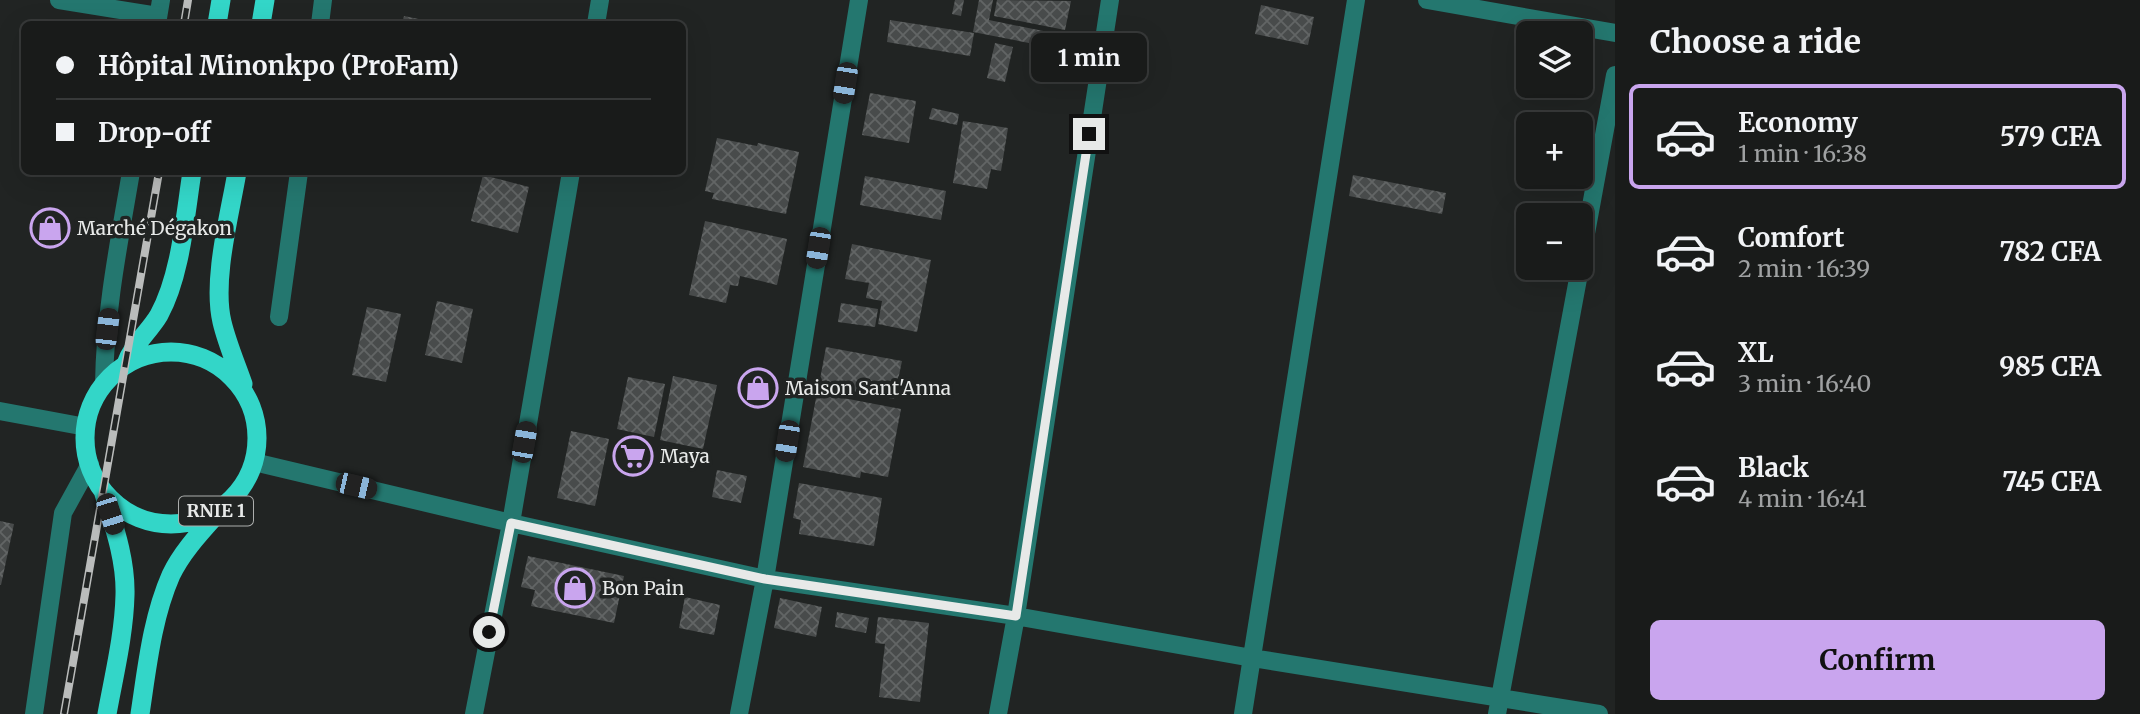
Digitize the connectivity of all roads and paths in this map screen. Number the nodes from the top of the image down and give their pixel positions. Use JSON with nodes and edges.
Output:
{"nodes":[{"id":1,"x":59,"y":0,"type":"edge"},
{"id":2,"x":221,"y":0,"type":"edge"},
{"id":3,"x":265,"y":0,"type":"edge"},
{"id":4,"x":323,"y":0,"type":"edge"},
{"id":5,"x":600,"y":0,"type":"edge"},
{"id":6,"x":859,"y":0,"type":"edge"},
{"id":7,"x":1110,"y":0,"type":"edge"},
{"id":8,"x":1356,"y":0,"type":"edge"},
{"id":9,"x":1427,"y":0,"type":"edge"},
{"id":10,"x":158,"y":13,"type":"edge"},
{"id":11,"x":218,"y":21,"type":"edge"},
{"id":12,"x":262,"y":21,"type":"edge"},
{"id":13,"x":320,"y":21,"type":"edge"},
{"id":14,"x":596,"y":21,"type":"edge"},
{"id":15,"x":1615,"y":33,"type":"edge"},
{"id":16,"x":1615,"y":75,"type":"edge"},
{"id":17,"x":131,"y":175,"type":"edge"},
{"id":18,"x":191,"y":175,"type":"edge"},
{"id":19,"x":236,"y":175,"type":"edge"},
{"id":20,"x":299,"y":175,"type":"edge"},
{"id":21,"x":569,"y":175,"type":"edge"},
{"id":22,"x":1592,"y":203,"type":"edge"},
{"id":23,"x":1578,"y":280,"type":"edge"},
{"id":24,"x":279,"y":317,"type":"dead end"},
{"id":25,"x":126,"y":364,"type":"junction"},
{"id":26,"x":104,"y":384,"type":"junction"},
{"id":27,"x":248,"y":398,"type":"junction"},
{"id":28,"x":0,"y":411,"type":"edge"},
{"id":29,"x":86,"y":427,"type":"junction"},
{"id":30,"x":254,"y":462,"type":"junction"},
{"id":31,"x":89,"y":464,"type":"junction"},
{"id":32,"x":102,"y":490,"type":"junction"},
{"id":33,"x":223,"y":506,"type":"junction"},
{"id":34,"x":511,"y":523,"type":"junction"},
{"id":35,"x":765,"y":579,"type":"junction"},
{"id":36,"x":1016,"y":616,"type":"junction"},
{"id":37,"x":1252,"y":658,"type":"junction"},
{"id":38,"x":1498,"y":705,"type":"edge"},
{"id":39,"x":34,"y":714,"type":"edge"},
{"id":40,"x":107,"y":714,"type":"edge"},
{"id":41,"x":140,"y":714,"type":"edge"},
{"id":42,"x":474,"y":714,"type":"edge"},
{"id":43,"x":739,"y":714,"type":"edge"},
{"id":44,"x":998,"y":714,"type":"edge"},
{"id":45,"x":1243,"y":714,"type":"edge"},
{"id":46,"x":1600,"y":714,"type":"edge"}],
"edges":[{"from":1,"to":10,"type":"street"},
{"from":2,"to":11,"type":"highway"},
{"from":3,"to":12,"type":"highway"},
{"from":4,"to":13,"type":"street"},
{"from":5,"to":14,"type":"street"},
{"from":6,"to":35,"type":"street"},
{"from":7,"to":36,"type":"street"},
{"from":8,"to":37,"type":"street"},
{"from":9,"to":15,"type":"street"},
{"from":16,"to":22,"type":"street"},
{"from":17,"to":26,"type":"street"},
{"from":18,"to":25,"type":"highway","number":"RNIE 1"},
{"from":19,"to":27,"type":"highway","number":"RNIE 1"},
{"from":20,"to":24,"type":"street"},
{"from":21,"to":34,"type":"street"},
{"from":23,"to":38,"type":"street"},
{"from":25,"to":26,"type":"highway","number":"RNIE 1"},
{"from":25,"to":27,"type":"highway","number":"RNIE 1"},
{"from":26,"to":29,"type":"highway","number":"RNIE 1"},
{"from":27,"to":30,"type":"highway","number":"RNIE 1"},
{"from":28,"to":29,"type":"street"},
{"from":29,"to":31,"type":"highway","number":"RNIE 1"},
{"from":30,"to":33,"type":"highway","number":"RNIE 1"},
{"from":30,"to":34,"type":"street"},
{"from":31,"to":32,"type":"highway","number":"RNIE 1"},
{"from":31,"to":39,"type":"street"},
{"from":32,"to":33,"type":"highway","number":"RNIE 1"},
{"from":32,"to":40,"type":"highway","number":"RNIE 1"},
{"from":33,"to":41,"type":"highway","number":"RNIE 1"},
{"from":34,"to":35,"type":"street"},
{"from":34,"to":42,"type":"street"},
{"from":35,"to":36,"type":"street"},
{"from":35,"to":43,"type":"street"},
{"from":36,"to":37,"type":"street"},
{"from":36,"to":44,"type":"street"},
{"from":37,"to":38,"type":"street"},
{"from":37,"to":45,"type":"street"},
{"from":38,"to":46,"type":"street"}]}
